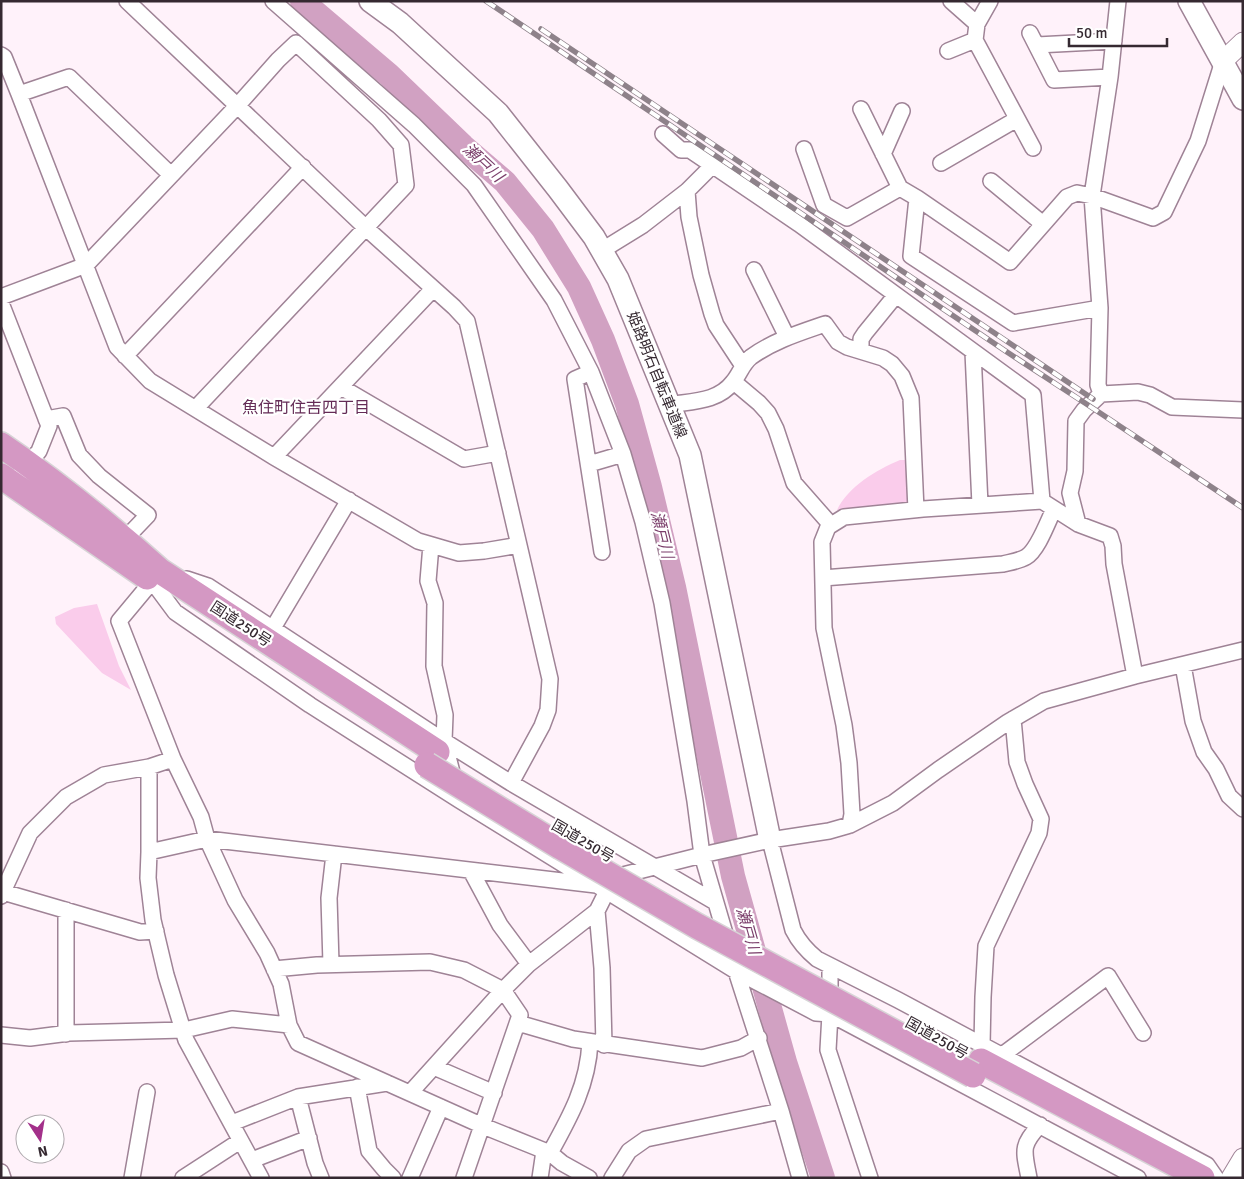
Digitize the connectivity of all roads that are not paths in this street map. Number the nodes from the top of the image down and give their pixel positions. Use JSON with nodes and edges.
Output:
{"nodes":[{"id":1,"x":128,"y":1,"type":"edge"},
{"id":2,"x":273,"y":1,"type":"edge"},
{"id":3,"x":370,"y":1,"type":"edge"},
{"id":4,"x":951,"y":1,"type":"edge"},
{"id":5,"x":990,"y":1,"type":"edge"},
{"id":6,"x":1118,"y":1,"type":"edge"},
{"id":7,"x":1189,"y":1,"type":"edge"},
{"id":8,"x":977,"y":24,"type":"junction"},
{"id":9,"x":976,"y":40,"type":"junction"},
{"id":10,"x":1114,"y":41,"type":"junction"},
{"id":11,"x":1243,"y":42,"type":"edge"},
{"id":12,"x":948,"y":51,"type":"dead end"},
{"id":13,"x":1,"y":55,"type":"edge"},
{"id":14,"x":1223,"y":62,"type":"junction"},
{"id":15,"x":1110,"y":77,"type":"junction"},
{"id":16,"x":19,"y":94,"type":"junction"},
{"id":17,"x":1243,"y":99,"type":"edge"},
{"id":18,"x":238,"y":105,"type":"junction"},
{"id":19,"x":861,"y":109,"type":"dead end"},
{"id":20,"x":902,"y":111,"type":"dead end"},
{"id":21,"x":1017,"y":119,"type":"junction"},
{"id":22,"x":414,"y":125,"type":"junction"},
{"id":23,"x":663,"y":134,"type":"dead end"},
{"id":24,"x":400,"y":145,"type":"junction"},
{"id":25,"x":1033,"y":148,"type":"dead end"},
{"id":26,"x":804,"y":149,"type":"dead end"},
{"id":27,"x":883,"y":154,"type":"junction"},
{"id":28,"x":941,"y":163,"type":"dead end"},
{"id":29,"x":713,"y":165,"type":"junction"},
{"id":30,"x":303,"y":167,"type":"junction"},
{"id":31,"x":171,"y":174,"type":"junction"},
{"id":32,"x":991,"y":181,"type":"dead end"},
{"id":33,"x":900,"y":188,"type":"junction"},
{"id":34,"x":688,"y":191,"type":"junction"},
{"id":35,"x":1092,"y":196,"type":"junction"},
{"id":36,"x":917,"y":198,"type":"junction"},
{"id":37,"x":1043,"y":224,"type":"junction"},
{"id":38,"x":366,"y":228,"type":"junction"},
{"id":39,"x":601,"y":251,"type":"junction"},
{"id":40,"x":86,"y":265,"type":"junction"},
{"id":41,"x":754,"y":270,"type":"dead end"},
{"id":42,"x":433,"y":289,"type":"junction"},
{"id":43,"x":896,"y":295,"type":"junction"},
{"id":44,"x":1,"y":297,"type":"edge"},
{"id":45,"x":1,"y":303,"type":"edge"},
{"id":46,"x":1100,"y":308,"type":"junction"},
{"id":47,"x":787,"y":337,"type":"junction"},
{"id":48,"x":861,"y":351,"type":"junction"},
{"id":49,"x":973,"y":352,"type":"junction"},
{"id":50,"x":125,"y":356,"type":"junction"},
{"id":51,"x":743,"y":366,"type":"junction"},
{"id":52,"x":591,"y":372,"type":"junction"},
{"id":53,"x":734,"y":382,"type":"junction"},
{"id":54,"x":341,"y":387,"type":"junction"},
{"id":55,"x":1101,"y":394,"type":"junction"},
{"id":56,"x":670,"y":405,"type":"junction"},
{"id":57,"x":196,"y":408,"type":"junction"},
{"id":58,"x":1243,"y":410,"type":"edge"},
{"id":59,"x":46,"y":419,"type":"junction"},
{"id":60,"x":1,"y":445,"type":"edge"},
{"id":61,"x":498,"y":453,"type":"junction"},
{"id":62,"x":623,"y":454,"type":"junction"},
{"id":63,"x":274,"y":457,"type":"junction"},
{"id":64,"x":28,"y":464,"type":"junction"},
{"id":65,"x":588,"y":464,"type":"junction"},
{"id":66,"x":7,"y":480,"type":"edge"},
{"id":67,"x":349,"y":500,"type":"junction"},
{"id":68,"x":980,"y":505,"type":"junction"},
{"id":69,"x":1048,"y":505,"type":"junction"},
{"id":70,"x":916,"y":510,"type":"junction"},
{"id":71,"x":1078,"y":524,"type":"junction"},
{"id":72,"x":832,"y":525,"type":"junction"},
{"id":73,"x":125,"y":540,"type":"junction"},
{"id":74,"x":431,"y":545,"type":"junction"},
{"id":75,"x":519,"y":545,"type":"junction"},
{"id":76,"x":602,"y":552,"type":"dead end"},
{"id":77,"x":156,"y":576,"type":"junction"},
{"id":78,"x":823,"y":578,"type":"junction"},
{"id":79,"x":273,"y":628,"type":"junction"},
{"id":80,"x":1243,"y":650,"type":"edge"},
{"id":81,"x":1183,"y":665,"type":"junction"},
{"id":82,"x":1135,"y":676,"type":"junction"},
{"id":83,"x":1013,"y":719,"type":"junction"},
{"id":84,"x":436,"y":753,"type":"junction"},
{"id":85,"x":173,"y":759,"type":"junction"},
{"id":86,"x":149,"y":767,"type":"junction"},
{"id":87,"x":511,"y":783,"type":"junction"},
{"id":88,"x":460,"y":800,"type":"junction"},
{"id":89,"x":1243,"y":809,"type":"edge"},
{"id":90,"x":850,"y":825,"type":"junction"},
{"id":91,"x":206,"y":839,"type":"junction"},
{"id":92,"x":767,"y":841,"type":"junction"},
{"id":93,"x":149,"y":852,"type":"junction"},
{"id":94,"x":334,"y":854,"type":"junction"},
{"id":95,"x":702,"y":855,"type":"junction"},
{"id":96,"x":653,"y":867,"type":"junction"},
{"id":97,"x":471,"y":871,"type":"junction"},
{"id":98,"x":602,"y":888,"type":"junction"},
{"id":99,"x":2,"y":894,"type":"edge"},
{"id":100,"x":715,"y":902,"type":"junction"},
{"id":101,"x":66,"y":910,"type":"junction"},
{"id":102,"x":597,"y":910,"type":"junction"},
{"id":103,"x":156,"y":931,"type":"junction"},
{"id":104,"x":331,"y":964,"type":"junction"},
{"id":105,"x":529,"y":964,"type":"junction"},
{"id":106,"x":830,"y":966,"type":"junction"},
{"id":107,"x":274,"y":969,"type":"junction"},
{"id":108,"x":736,"y":971,"type":"junction"},
{"id":109,"x":503,"y":990,"type":"junction"},
{"id":110,"x":823,"y":1013,"type":"junction"},
{"id":111,"x":518,"y":1023,"type":"junction"},
{"id":112,"x":289,"y":1025,"type":"junction"},
{"id":113,"x":184,"y":1030,"type":"junction"},
{"id":114,"x":1143,"y":1033,"type":"dead end"},
{"id":115,"x":66,"y":1034,"type":"junction"},
{"id":116,"x":1,"y":1035,"type":"edge"},
{"id":117,"x":759,"y":1038,"type":"junction"},
{"id":118,"x":597,"y":1043,"type":"junction"},
{"id":119,"x":984,"y":1059,"type":"junction"},
{"id":120,"x":434,"y":1067,"type":"junction"},
{"id":121,"x":387,"y":1083,"type":"junction"},
{"id":122,"x":357,"y":1087,"type":"junction"},
{"id":123,"x":147,"y":1092,"type":"dead end"},
{"id":124,"x":410,"y":1093,"type":"junction"},
{"id":125,"x":494,"y":1093,"type":"junction"},
{"id":126,"x":298,"y":1097,"type":"junction"},
{"id":127,"x":441,"y":1107,"type":"junction"},
{"id":128,"x":781,"y":1110,"type":"junction"},
{"id":129,"x":232,"y":1123,"type":"junction"},
{"id":130,"x":483,"y":1126,"type":"junction"},
{"id":131,"x":1040,"y":1126,"type":"junction"},
{"id":132,"x":309,"y":1138,"type":"junction"},
{"id":133,"x":240,"y":1141,"type":"junction"},
{"id":134,"x":547,"y":1152,"type":"junction"},
{"id":135,"x":1243,"y":1158,"type":"edge"},
{"id":136,"x":252,"y":1160,"type":"junction"},
{"id":137,"x":1,"y":1172,"type":"edge"},
{"id":138,"x":203,"y":1172,"type":"edge"},
{"id":139,"x":3,"y":1178,"type":"edge"},
{"id":140,"x":132,"y":1178,"type":"edge"},
{"id":141,"x":183,"y":1178,"type":"edge"},
{"id":142,"x":261,"y":1178,"type":"edge"},
{"id":143,"x":321,"y":1178,"type":"edge"},
{"id":144,"x":393,"y":1178,"type":"edge"},
{"id":145,"x":410,"y":1178,"type":"edge"},
{"id":146,"x":464,"y":1178,"type":"edge"},
{"id":147,"x":540,"y":1178,"type":"edge"},
{"id":148,"x":589,"y":1178,"type":"edge"},
{"id":149,"x":612,"y":1178,"type":"edge"},
{"id":150,"x":800,"y":1178,"type":"edge"},
{"id":151,"x":870,"y":1178,"type":"edge"},
{"id":152,"x":1029,"y":1178,"type":"edge"},
{"id":153,"x":1138,"y":1178,"type":"edge"},
{"id":154,"x":1166,"y":1178,"type":"edge"},
{"id":155,"x":1202,"y":1178,"type":"edge"},
{"id":156,"x":1216,"y":1178,"type":"edge"},
{"id":157,"x":1231,"y":1178,"type":"edge"}],
"edges":[{"from":1,"to":18,"type":"street"},
{"from":2,"to":22,"type":"street"},
{"from":3,"to":39,"type":"main road","name":"姫路明石自転車道線"},
{"from":4,"to":8,"type":"street"},
{"from":5,"to":8,"type":"street"},
{"from":6,"to":10,"type":"street"},
{"from":7,"to":14,"type":"main road"},
{"from":8,"to":9,"type":"street"},
{"from":9,"to":12,"type":"street"},
{"from":9,"to":21,"type":"street"},
{"from":10,"to":15,"type":"street"},
{"from":10,"to":15,"type":"street"},
{"from":11,"to":14,"type":"street"},
{"from":13,"to":16,"type":"street"},
{"from":14,"to":17,"type":"main road"},
{"from":14,"to":35,"type":"street"},
{"from":15,"to":35,"type":"street"},
{"from":16,"to":31,"type":"street"},
{"from":16,"to":40,"type":"street"},
{"from":18,"to":24,"type":"street"},
{"from":18,"to":30,"type":"street"},
{"from":18,"to":31,"type":"street"},
{"from":19,"to":27,"type":"street"},
{"from":20,"to":27,"type":"street"},
{"from":21,"to":25,"type":"street"},
{"from":21,"to":28,"type":"street"},
{"from":22,"to":24,"type":"street"},
{"from":22,"to":52,"type":"street"},
{"from":23,"to":29,"type":"street"},
{"from":24,"to":38,"type":"street"},
{"from":26,"to":33,"type":"street"},
{"from":27,"to":33,"type":"street"},
{"from":29,"to":34,"type":"street"},
{"from":29,"to":43,"type":"street"},
{"from":30,"to":38,"type":"street"},
{"from":30,"to":50,"type":"street"},
{"from":31,"to":40,"type":"street"},
{"from":32,"to":37,"type":"street"},
{"from":33,"to":36,"type":"street"},
{"from":34,"to":39,"type":"street"},
{"from":34,"to":51,"type":"street"},
{"from":35,"to":37,"type":"street"},
{"from":35,"to":46,"type":"street"},
{"from":36,"to":37,"type":"street"},
{"from":36,"to":46,"type":"street"},
{"from":38,"to":42,"type":"street"},
{"from":38,"to":57,"type":"street"},
{"from":39,"to":56,"type":"main road","name":"姫路明石自転車道線"},
{"from":40,"to":44,"type":"street"},
{"from":40,"to":50,"type":"street"},
{"from":41,"to":47,"type":"street"},
{"from":42,"to":54,"type":"street"},
{"from":42,"to":61,"type":"street"},
{"from":43,"to":48,"type":"street"},
{"from":43,"to":49,"type":"street"},
{"from":45,"to":59,"type":"street"},
{"from":46,"to":55,"type":"street"},
{"from":47,"to":48,"type":"street"},
{"from":47,"to":51,"type":"street"},
{"from":48,"to":70,"type":"street"},
{"from":49,"to":68,"type":"street"},
{"from":49,"to":69,"type":"street"},
{"from":50,"to":57,"type":"street"},
{"from":51,"to":53,"type":"street"},
{"from":52,"to":62,"type":"street"},
{"from":52,"to":65,"type":"street"},
{"from":53,"to":56,"type":"street"},
{"from":53,"to":72,"type":"street"},
{"from":54,"to":61,"type":"street"},
{"from":54,"to":63,"type":"street"},
{"from":55,"to":58,"type":"street"},
{"from":55,"to":71,"type":"street"},
{"from":56,"to":92,"type":"main road","name":"姫路明石自転車道線"},
{"from":57,"to":63,"type":"street"},
{"from":59,"to":64,"type":"street"},
{"from":59,"to":73,"type":"street"},
{"from":60,"to":64,"type":"highway","name":"国道250号"},
{"from":61,"to":75,"type":"street"},
{"from":62,"to":65,"type":"street"},
{"from":62,"to":95,"type":"street"},
{"from":63,"to":67,"type":"street"},
{"from":64,"to":66,"type":"street"},
{"from":64,"to":73,"type":"highway","name":"国道250号"},
{"from":65,"to":76,"type":"street"},
{"from":66,"to":77,"type":"highway","name":"国道250号"},
{"from":67,"to":74,"type":"street"},
{"from":67,"to":79,"type":"street"},
{"from":68,"to":69,"type":"street"},
{"from":68,"to":70,"type":"street"},
{"from":69,"to":71,"type":"street"},
{"from":69,"to":78,"type":"street"},
{"from":70,"to":72,"type":"street"},
{"from":71,"to":82,"type":"street"},
{"from":72,"to":78,"type":"street"},
{"from":73,"to":77,"type":"highway","name":"国道250号"},
{"from":74,"to":75,"type":"street"},
{"from":74,"to":84,"type":"street"},
{"from":75,"to":87,"type":"street"},
{"from":77,"to":79,"type":"street"},
{"from":77,"to":84,"type":"highway","name":"国道250号"},
{"from":77,"to":85,"type":"street"},
{"from":77,"to":88,"type":"street"},
{"from":78,"to":90,"type":"street"},
{"from":79,"to":84,"type":"street"},
{"from":80,"to":81,"type":"street"},
{"from":81,"to":82,"type":"street"},
{"from":81,"to":89,"type":"street"},
{"from":82,"to":83,"type":"street"},
{"from":83,"to":90,"type":"street"},
{"from":83,"to":119,"type":"street"},
{"from":84,"to":87,"type":"street"},
{"from":84,"to":88,"type":"street"},
{"from":84,"to":119,"type":"highway","name":"国道250号"},
{"from":85,"to":86,"type":"street"},
{"from":85,"to":91,"type":"street"},
{"from":86,"to":93,"type":"street"},
{"from":86,"to":99,"type":"street"},
{"from":87,"to":96,"type":"street"},
{"from":88,"to":98,"type":"street"},
{"from":90,"to":92,"type":"street"},
{"from":91,"to":93,"type":"street"},
{"from":91,"to":94,"type":"street"},
{"from":91,"to":107,"type":"street"},
{"from":92,"to":95,"type":"street"},
{"from":92,"to":106,"type":"street"},
{"from":93,"to":103,"type":"street"},
{"from":94,"to":97,"type":"street"},
{"from":94,"to":104,"type":"street"},
{"from":95,"to":96,"type":"street"},
{"from":95,"to":100,"type":"street"},
{"from":96,"to":98,"type":"street"},
{"from":96,"to":100,"type":"street"},
{"from":97,"to":98,"type":"street"},
{"from":97,"to":105,"type":"street"},
{"from":98,"to":102,"type":"street"},
{"from":98,"to":108,"type":"street"},
{"from":99,"to":101,"type":"street"},
{"from":100,"to":108,"type":"street"},
{"from":101,"to":103,"type":"street"},
{"from":101,"to":115,"type":"street"},
{"from":102,"to":105,"type":"street"},
{"from":102,"to":118,"type":"street"},
{"from":103,"to":113,"type":"street"},
{"from":104,"to":107,"type":"street"},
{"from":104,"to":109,"type":"street"},
{"from":105,"to":109,"type":"street"},
{"from":106,"to":110,"type":"street"},
{"from":106,"to":119,"type":"street"},
{"from":107,"to":112,"type":"street"},
{"from":108,"to":110,"type":"street"},
{"from":108,"to":117,"type":"street"},
{"from":109,"to":111,"type":"street"},
{"from":109,"to":120,"type":"street"},
{"from":110,"to":131,"type":"street"},
{"from":110,"to":151,"type":"street"},
{"from":111,"to":118,"type":"street"},
{"from":111,"to":125,"type":"street"},
{"from":112,"to":113,"type":"street"},
{"from":112,"to":121,"type":"street"},
{"from":113,"to":115,"type":"street"},
{"from":113,"to":129,"type":"street"},
{"from":114,"to":119,"type":"street"},
{"from":115,"to":116,"type":"street"},
{"from":117,"to":118,"type":"street"},
{"from":117,"to":128,"type":"street"},
{"from":118,"to":134,"type":"street"},
{"from":119,"to":154,"type":"highway","name":"国道250号"},
{"from":119,"to":155,"type":"highway","name":"国道250号"},
{"from":119,"to":156,"type":"street"},
{"from":120,"to":124,"type":"street"},
{"from":120,"to":125,"type":"street"},
{"from":121,"to":122,"type":"street"},
{"from":121,"to":124,"type":"street"},
{"from":122,"to":126,"type":"street"},
{"from":122,"to":144,"type":"street"},
{"from":123,"to":140,"type":"street"},
{"from":124,"to":127,"type":"street"},
{"from":125,"to":130,"type":"street"},
{"from":126,"to":129,"type":"street"},
{"from":126,"to":132,"type":"street"},
{"from":127,"to":130,"type":"street"},
{"from":127,"to":145,"type":"street"},
{"from":128,"to":149,"type":"street"},
{"from":128,"to":150,"type":"street"},
{"from":129,"to":133,"type":"street"},
{"from":130,"to":134,"type":"street"},
{"from":130,"to":146,"type":"street"},
{"from":131,"to":152,"type":"street"},
{"from":131,"to":153,"type":"street"},
{"from":132,"to":136,"type":"street"},
{"from":132,"to":143,"type":"street"},
{"from":133,"to":136,"type":"street"},
{"from":133,"to":138,"type":"street"},
{"from":134,"to":147,"type":"street"},
{"from":134,"to":148,"type":"street"},
{"from":135,"to":157,"type":"street"},
{"from":136,"to":142,"type":"street"},
{"from":137,"to":139,"type":"street"},
{"from":138,"to":141,"type":"street"}]}
